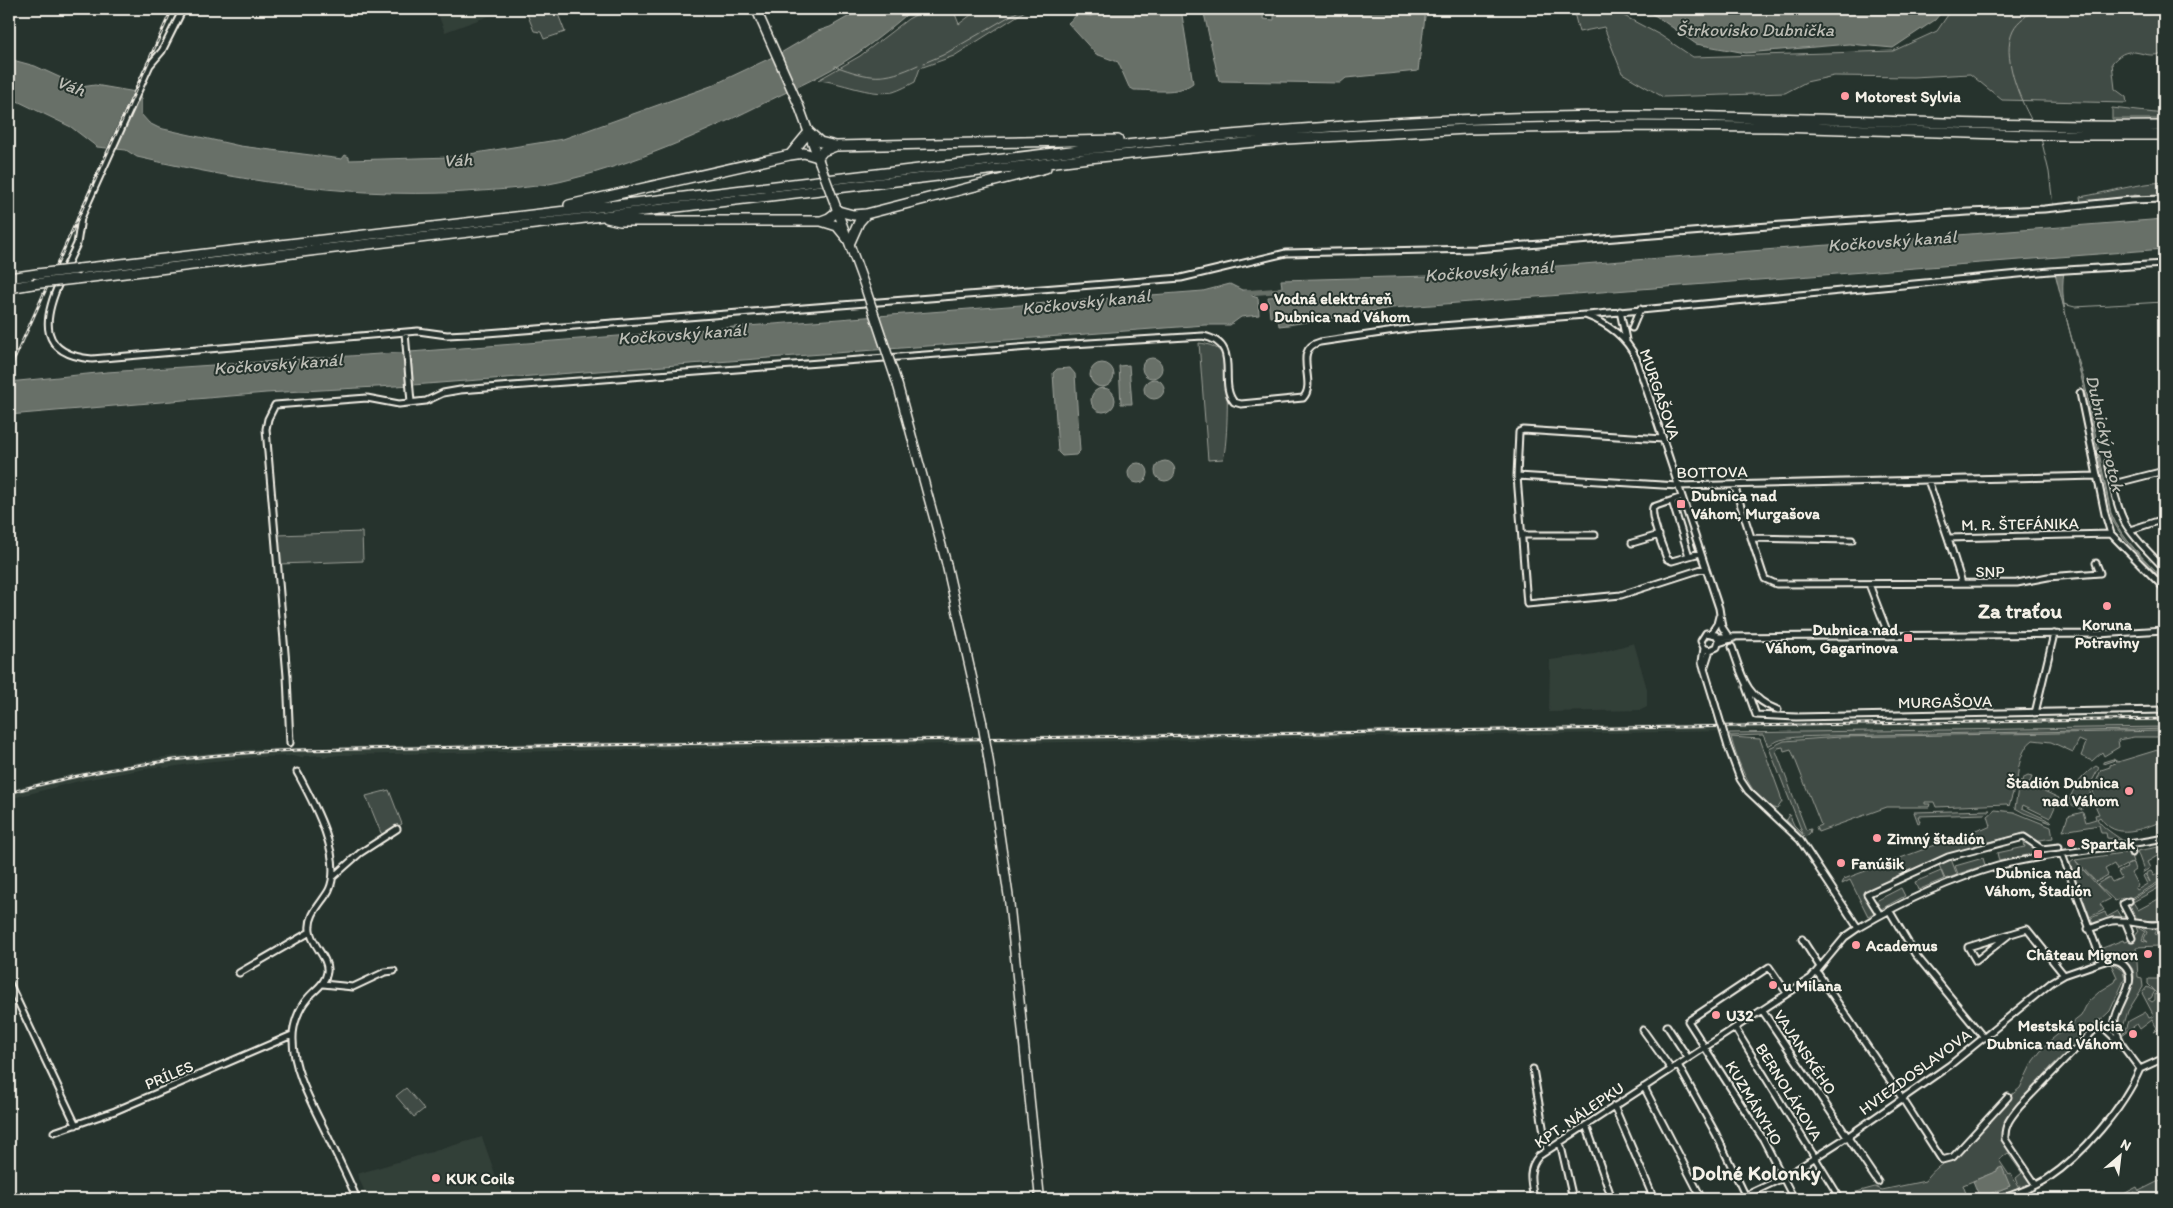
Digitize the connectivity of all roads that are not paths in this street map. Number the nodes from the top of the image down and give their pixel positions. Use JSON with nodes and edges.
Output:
{"nodes":[{"id":1,"x":183,"y":9,"type":"edge"},
{"id":2,"x":756,"y":9,"type":"edge"},
{"id":3,"x":2164,"y":126,"type":"edge"},
{"id":4,"x":808,"y":130,"type":"junction"},
{"id":5,"x":2164,"y":135,"type":"edge"},
{"id":6,"x":1148,"y":142,"type":"junction"},
{"id":7,"x":836,"y":146,"type":"junction"},
{"id":8,"x":790,"y":155,"type":"junction"},
{"id":9,"x":1089,"y":158,"type":"junction"},
{"id":10,"x":818,"y":159,"type":"junction"},
{"id":11,"x":2164,"y":199,"type":"edge"},
{"id":12,"x":837,"y":209,"type":"junction"},
{"id":13,"x":866,"y":214,"type":"junction"},
{"id":14,"x":528,"y":215,"type":"junction"},
{"id":15,"x":597,"y":217,"type":"junction"},
{"id":16,"x":821,"y":221,"type":"junction"},
{"id":17,"x":850,"y":242,"type":"junction"},
{"id":18,"x":2164,"y":264,"type":"edge"},
{"id":19,"x":9,"y":278,"type":"edge"},
{"id":20,"x":9,"y":288,"type":"edge"},
{"id":21,"x":1640,"y":309,"type":"junction"},
{"id":22,"x":1620,"y":311,"type":"junction"},
{"id":23,"x":1585,"y":315,"type":"junction"},
{"id":24,"x":1632,"y":328,"type":"dead end"},
{"id":25,"x":405,"y":333,"type":"junction"},
{"id":26,"x":1626,"y":341,"type":"junction"},
{"id":27,"x":2080,"y":393,"type":"dead end"},
{"id":28,"x":410,"y":402,"type":"junction"},
{"id":29,"x":1663,"y":439,"type":"junction"},
{"id":30,"x":2108,"y":462,"type":"dead end"},
{"id":31,"x":2164,"y":471,"type":"edge"},
{"id":32,"x":1517,"y":476,"type":"junction"},
{"id":33,"x":2097,"y":476,"type":"junction"},
{"id":34,"x":1928,"y":480,"type":"junction"},
{"id":35,"x":2113,"y":484,"type":"junction"},
{"id":36,"x":1734,"y":485,"type":"junction"},
{"id":37,"x":1678,"y":486,"type":"junction"},
{"id":38,"x":1682,"y":497,"type":"junction"},
{"id":39,"x":1672,"y":501,"type":"junction"},
{"id":40,"x":2164,"y":519,"type":"edge"},
{"id":41,"x":2130,"y":530,"type":"junction"},
{"id":42,"x":2111,"y":534,"type":"junction"},
{"id":43,"x":1522,"y":535,"type":"junction"},
{"id":44,"x":1595,"y":535,"type":"dead end"},
{"id":45,"x":1659,"y":535,"type":"junction"},
{"id":46,"x":1751,"y":538,"type":"junction"},
{"id":47,"x":1948,"y":538,"type":"junction"},
{"id":48,"x":1852,"y":540,"type":"dead end"},
{"id":49,"x":1632,"y":544,"type":"dead end"},
{"id":50,"x":1700,"y":553,"type":"junction"},
{"id":51,"x":1689,"y":556,"type":"junction"},
{"id":52,"x":2096,"y":563,"type":"dead end"},
{"id":53,"x":1705,"y":568,"type":"junction"},
{"id":54,"x":2164,"y":568,"type":"edge"},
{"id":55,"x":1962,"y":583,"type":"junction"},
{"id":56,"x":1868,"y":584,"type":"junction"},
{"id":57,"x":2164,"y":588,"type":"edge"},
{"id":58,"x":1719,"y":608,"type":"junction"},
{"id":59,"x":1722,"y":627,"type":"junction"},
{"id":60,"x":2164,"y":630,"type":"edge"},
{"id":61,"x":1711,"y":633,"type":"junction"},
{"id":62,"x":2054,"y":634,"type":"junction"},
{"id":63,"x":1728,"y":636,"type":"junction"},
{"id":64,"x":1889,"y":636,"type":"junction"},
{"id":65,"x":1737,"y":637,"type":"junction"},
{"id":66,"x":1718,"y":639,"type":"junction"},
{"id":67,"x":1732,"y":647,"type":"dead end"},
{"id":68,"x":1707,"y":649,"type":"junction"},
{"id":69,"x":1746,"y":687,"type":"junction"},
{"id":70,"x":1778,"y":710,"type":"dead end"},
{"id":71,"x":2164,"y":710,"type":"edge"},
{"id":72,"x":2035,"y":713,"type":"junction"},
{"id":73,"x":290,"y":743,"type":"dead end"},
{"id":74,"x":297,"y":772,"type":"dead end"},
{"id":75,"x":397,"y":828,"type":"dead end"},
{"id":76,"x":2164,"y":838,"type":"edge"},
{"id":77,"x":2129,"y":844,"type":"junction"},
{"id":78,"x":2059,"y":848,"type":"dead end"},
{"id":79,"x":2132,"y":852,"type":"dead end"},
{"id":80,"x":2062,"y":854,"type":"junction"},
{"id":81,"x":333,"y":877,"type":"junction"},
{"id":82,"x":2129,"y":901,"type":"dead end"},
{"id":83,"x":1889,"y":910,"type":"junction"},
{"id":84,"x":1880,"y":915,"type":"junction"},
{"id":85,"x":2125,"y":921,"type":"junction"},
{"id":86,"x":2132,"y":921,"type":"junction"},
{"id":87,"x":2164,"y":924,"type":"edge"},
{"id":88,"x":2156,"y":927,"type":"junction"},
{"id":89,"x":1858,"y":928,"type":"junction"},
{"id":90,"x":2088,"y":929,"type":"junction"},
{"id":91,"x":2164,"y":930,"type":"edge"},
{"id":92,"x":310,"y":932,"type":"junction"},
{"id":93,"x":2010,"y":934,"type":"junction"},
{"id":94,"x":2132,"y":938,"type":"dead end"},
{"id":95,"x":1802,"y":939,"type":"dead end"},
{"id":96,"x":2102,"y":962,"type":"junction"},
{"id":97,"x":1819,"y":970,"type":"junction"},
{"id":98,"x":394,"y":971,"type":"dead end"},
{"id":99,"x":239,"y":973,"type":"dead end"},
{"id":100,"x":2064,"y":975,"type":"junction"},
{"id":101,"x":9,"y":983,"type":"edge"},
{"id":102,"x":323,"y":984,"type":"junction"},
{"id":103,"x":1787,"y":993,"type":"junction"},
{"id":104,"x":1762,"y":1010,"type":"junction"},
{"id":105,"x":1667,"y":1026,"type":"dead end"},
{"id":106,"x":1735,"y":1028,"type":"junction"},
{"id":107,"x":1643,"y":1030,"type":"dead end"},
{"id":108,"x":292,"y":1035,"type":"junction"},
{"id":109,"x":1984,"y":1038,"type":"junction"},
{"id":110,"x":2122,"y":1045,"type":"junction"},
{"id":111,"x":1705,"y":1047,"type":"junction"},
{"id":112,"x":1688,"y":1058,"type":"junction"},
{"id":113,"x":2164,"y":1058,"type":"edge"},
{"id":114,"x":1678,"y":1065,"type":"junction"},
{"id":115,"x":1533,"y":1069,"type":"dead end"},
{"id":116,"x":1671,"y":1069,"type":"junction"},
{"id":117,"x":2140,"y":1069,"type":"junction"},
{"id":118,"x":1644,"y":1087,"type":"junction"},
{"id":119,"x":2008,"y":1097,"type":"dead end"},
{"id":120,"x":1902,"y":1098,"type":"junction"},
{"id":121,"x":1614,"y":1106,"type":"junction"},
{"id":122,"x":76,"y":1125,"type":"junction"},
{"id":123,"x":1586,"y":1125,"type":"junction"},
{"id":124,"x":54,"y":1132,"type":"dead end"},
{"id":125,"x":1847,"y":1137,"type":"junction"},
{"id":126,"x":1560,"y":1142,"type":"junction"},
{"id":127,"x":1547,"y":1150,"type":"junction"},
{"id":128,"x":1815,"y":1158,"type":"junction"},
{"id":129,"x":1783,"y":1178,"type":"junction"},
{"id":130,"x":1878,"y":1182,"type":"dead end"},
{"id":131,"x":2036,"y":1185,"type":"junction"},
{"id":132,"x":2025,"y":1190,"type":"junction"},
{"id":133,"x":1838,"y":1196,"type":"dead end"},
{"id":134,"x":1746,"y":1198,"type":"edge"},
{"id":135,"x":357,"y":1199,"type":"edge"},
{"id":136,"x":1040,"y":1199,"type":"edge"},
{"id":137,"x":1534,"y":1199,"type":"edge"},
{"id":138,"x":1572,"y":1199,"type":"edge"},
{"id":139,"x":1612,"y":1199,"type":"edge"},
{"id":140,"x":1654,"y":1199,"type":"edge"},
{"id":141,"x":1702,"y":1199,"type":"edge"},
{"id":142,"x":1738,"y":1199,"type":"edge"},
{"id":143,"x":1794,"y":1199,"type":"edge"},
{"id":144,"x":2002,"y":1199,"type":"edge"},
{"id":145,"x":2029,"y":1199,"type":"edge"}],
"edges":[{"from":1,"to":25,"type":"street"},
{"from":2,"to":4,"type":"main road"},
{"from":3,"to":6,"type":"highway"},
{"from":4,"to":7,"type":"highway"},
{"from":4,"to":8,"type":"highway"},
{"from":4,"to":10,"type":"main road"},
{"from":5,"to":9,"type":"highway"},
{"from":6,"to":7,"type":"highway"},
{"from":6,"to":14,"type":"highway"},
{"from":7,"to":10,"type":"highway"},
{"from":8,"to":10,"type":"highway"},
{"from":8,"to":14,"type":"highway"},
{"from":9,"to":13,"type":"highway"},
{"from":9,"to":15,"type":"highway"},
{"from":10,"to":12,"type":"main road","bridge":true},
{"from":11,"to":25,"type":"street"},
{"from":12,"to":13,"type":"highway"},
{"from":12,"to":16,"type":"highway"},
{"from":12,"to":17,"type":"main road"},
{"from":13,"to":17,"type":"highway"},
{"from":14,"to":19,"type":"highway","bridge":true},
{"from":15,"to":16,"type":"highway"},
{"from":15,"to":20,"type":"highway","bridge":true},
{"from":16,"to":17,"type":"highway"},
{"from":17,"to":136,"type":"main road","bridge":true},
{"from":18,"to":21,"type":"street"},
{"from":21,"to":22,"type":"street"},
{"from":21,"to":24,"type":"street"},
{"from":22,"to":23,"type":"street"},
{"from":22,"to":26,"type":"street"},
{"from":23,"to":26,"type":"street","name":"MURGAŠOVA"},
{"from":23,"to":28,"type":"street"},
{"from":25,"to":28,"type":"street"},
{"from":26,"to":29,"type":"street","name":"MURGAŠOVA"},
{"from":27,"to":33,"type":"street"},
{"from":28,"to":73,"type":"street"},
{"from":29,"to":32,"type":"street"},
{"from":29,"to":37,"type":"street","name":"MURGAŠOVA"},
{"from":30,"to":35,"type":"street"},
{"from":31,"to":35,"type":"street"},
{"from":32,"to":37,"type":"street","name":"BOTTOVA"},
{"from":32,"to":43,"type":"street"},
{"from":33,"to":34,"type":"street","name":"BOTTOVA"},
{"from":33,"to":42,"type":"street"},
{"from":34,"to":36,"type":"street","name":"BOTTOVA"},
{"from":34,"to":47,"type":"street"},
{"from":35,"to":41,"type":"street"},
{"from":36,"to":37,"type":"street","name":"BOTTOVA"},
{"from":36,"to":46,"type":"street","name":"SNP"},
{"from":37,"to":38,"type":"street","name":"MURGAŠOVA"},
{"from":38,"to":39,"type":"street"},
{"from":38,"to":50,"type":"street","name":"MURGAŠOVA"},
{"from":39,"to":45,"type":"street"},
{"from":39,"to":51,"type":"street"},
{"from":40,"to":41,"type":"street"},
{"from":41,"to":54,"type":"street"},
{"from":42,"to":47,"type":"street","name":"M. R. ŠTEFÁNIKA"},
{"from":42,"to":57,"type":"street"},
{"from":43,"to":44,"type":"street"},
{"from":43,"to":53,"type":"street"},
{"from":45,"to":49,"type":"street"},
{"from":45,"to":51,"type":"street"},
{"from":46,"to":48,"type":"street"},
{"from":46,"to":56,"type":"street","name":"SNP"},
{"from":47,"to":55,"type":"street","name":"M. R. ŠTEFÁNIKA"},
{"from":50,"to":51,"type":"street"},
{"from":50,"to":53,"type":"street","name":"MURGAŠOVA"},
{"from":52,"to":55,"type":"street","name":"SNP"},
{"from":53,"to":58,"type":"street","name":"MURGAŠOVA"},
{"from":55,"to":56,"type":"street","name":"SNP"},
{"from":56,"to":64,"type":"street"},
{"from":58,"to":59,"type":"street","name":"MURGAŠOVA"},
{"from":58,"to":61,"type":"street"},
{"from":59,"to":63,"type":"street","name":"MURGAŠOVA"},
{"from":59,"to":66,"type":"street"},
{"from":60,"to":62,"type":"street"},
{"from":61,"to":66,"type":"street"},
{"from":61,"to":68,"type":"street"},
{"from":62,"to":64,"type":"street"},
{"from":62,"to":72,"type":"street"},
{"from":63,"to":65,"type":"street"},
{"from":63,"to":66,"type":"street"},
{"from":64,"to":65,"type":"street"},
{"from":65,"to":66,"type":"street"},
{"from":66,"to":68,"type":"street"},
{"from":67,"to":69,"type":"street","name":"MURGAŠOVA"},
{"from":68,"to":89,"type":"street","bridge":true},
{"from":69,"to":70,"type":"street"},
{"from":69,"to":72,"type":"street","name":"MURGAŠOVA"},
{"from":71,"to":72,"type":"street","name":"MURGAŠOVA"},
{"from":74,"to":81,"type":"street"},
{"from":75,"to":81,"type":"street"},
{"from":76,"to":77,"type":"street","name":"KPT. NÁLEPKU"},
{"from":77,"to":79,"type":"street"},
{"from":77,"to":80,"type":"street","name":"KPT. NÁLEPKU"},
{"from":78,"to":84,"type":"street"},
{"from":80,"to":83,"type":"street","name":"KPT. NÁLEPKU"},
{"from":80,"to":90,"type":"street"},
{"from":81,"to":92,"type":"street"},
{"from":82,"to":86,"type":"street"},
{"from":83,"to":84,"type":"street","name":"KPT. NÁLEPKU"},
{"from":83,"to":109,"type":"street"},
{"from":84,"to":89,"type":"street","name":"KPT. NÁLEPKU"},
{"from":85,"to":86,"type":"street"},
{"from":85,"to":90,"type":"street"},
{"from":85,"to":94,"type":"street"},
{"from":86,"to":88,"type":"street"},
{"from":87,"to":88,"type":"street"},
{"from":88,"to":91,"type":"street"},
{"from":89,"to":97,"type":"street","name":"KPT. NÁLEPKU"},
{"from":90,"to":96,"type":"street"},
{"from":92,"to":99,"type":"street"},
{"from":92,"to":102,"type":"street"},
{"from":93,"to":93,"type":"street"},
{"from":93,"to":100,"type":"street"},
{"from":95,"to":97,"type":"street"},
{"from":96,"to":100,"type":"street","name":"HVIEZDOSLAVOVA"},
{"from":96,"to":110,"type":"street"},
{"from":97,"to":103,"type":"street","name":"KPT. NÁLEPKU"},
{"from":97,"to":120,"type":"street"},
{"from":98,"to":102,"type":"street"},
{"from":100,"to":109,"type":"street","name":"HVIEZDOSLAVOVA"},
{"from":101,"to":122,"type":"street"},
{"from":102,"to":108,"type":"street"},
{"from":103,"to":104,"type":"street","name":"KPT. NÁLEPKU"},
{"from":103,"to":111,"type":"street","name":"KUZMÁNYHO"},
{"from":104,"to":106,"type":"street","name":"KPT. NÁLEPKU"},
{"from":104,"to":125,"type":"street","name":"VAJANSKÉHO"},
{"from":105,"to":112,"type":"street"},
{"from":106,"to":111,"type":"street","name":"KPT. NÁLEPKU"},
{"from":106,"to":128,"type":"street","name":"BERNOLÁKOVA"},
{"from":107,"to":116,"type":"street"},
{"from":108,"to":122,"type":"street","name":"PRÍLES"},
{"from":108,"to":135,"type":"street"},
{"from":109,"to":120,"type":"street","name":"HVIEZDOSLAVOVA"},
{"from":110,"to":117,"type":"street"},
{"from":110,"to":131,"type":"street"},
{"from":111,"to":112,"type":"street","name":"KPT. NÁLEPKU"},
{"from":111,"to":129,"type":"street","name":"KUZMÁNYHO"},
{"from":112,"to":114,"type":"street","name":"KPT. NÁLEPKU"},
{"from":113,"to":117,"type":"street"},
{"from":114,"to":116,"type":"street","name":"KPT. NÁLEPKU"},
{"from":114,"to":134,"type":"street"},
{"from":115,"to":127,"type":"street"},
{"from":116,"to":118,"type":"street","name":"KPT. NÁLEPKU"},
{"from":117,"to":131,"type":"street"},
{"from":118,"to":121,"type":"street","name":"KPT. NÁLEPKU"},
{"from":118,"to":141,"type":"street"},
{"from":119,"to":120,"type":"street"},
{"from":120,"to":125,"type":"street","name":"HVIEZDOSLAVOVA"},
{"from":121,"to":123,"type":"street","name":"KPT. NÁLEPKU"},
{"from":121,"to":140,"type":"street"},
{"from":122,"to":124,"type":"street","name":"PRÍLES"},
{"from":123,"to":126,"type":"street","name":"KPT. NÁLEPKU"},
{"from":123,"to":139,"type":"street"},
{"from":125,"to":128,"type":"street","name":"HVIEZDOSLAVOVA"},
{"from":125,"to":130,"type":"street","name":"VAJANSKÉHO"},
{"from":126,"to":127,"type":"street","name":"KPT. NÁLEPKU"},
{"from":126,"to":138,"type":"street"},
{"from":127,"to":137,"type":"street","name":"KPT. NÁLEPKU"},
{"from":128,"to":129,"type":"street","name":"HVIEZDOSLAVOVA"},
{"from":128,"to":133,"type":"street","name":"BERNOLÁKOVA"},
{"from":129,"to":134,"type":"street","name":"HVIEZDOSLAVOVA"},
{"from":129,"to":143,"type":"street","name":"KUZMÁNYHO"},
{"from":131,"to":132,"type":"street"},
{"from":132,"to":144,"type":"street"},
{"from":132,"to":145,"type":"street"},
{"from":134,"to":142,"type":"street","name":"HVIEZDOSLAVOVA"}]}
